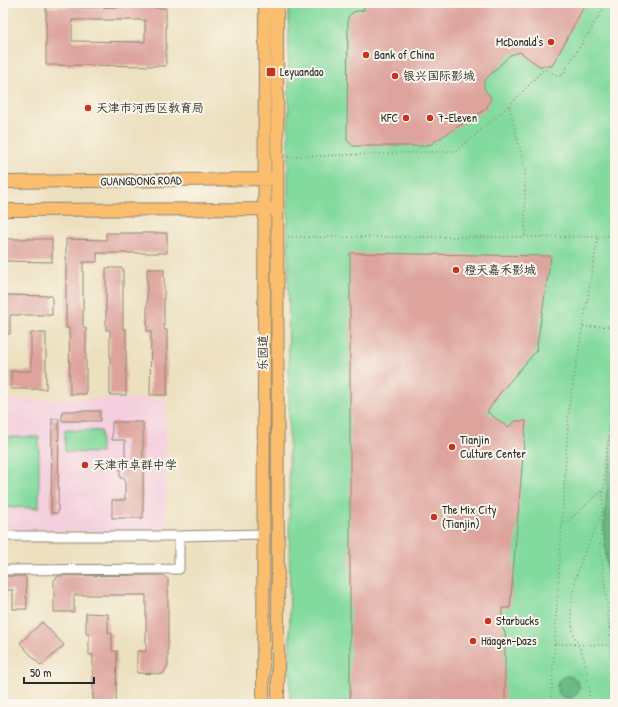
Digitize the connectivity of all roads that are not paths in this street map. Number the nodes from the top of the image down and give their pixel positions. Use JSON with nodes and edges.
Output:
{"nodes":[{"id":1,"x":265,"y":3,"type":"edge"},
{"id":2,"x":277,"y":3,"type":"edge"},
{"id":3,"x":264,"y":179,"type":"junction"},
{"id":4,"x":278,"y":179,"type":"junction"},
{"id":5,"x":3,"y":182,"type":"edge"},
{"id":6,"x":278,"y":208,"type":"junction"},
{"id":7,"x":264,"y":209,"type":"junction"},
{"id":8,"x":3,"y":210,"type":"edge"},
{"id":9,"x":263,"y":534,"type":"junction"},
{"id":10,"x":278,"y":534,"type":"junction"},
{"id":11,"x":3,"y":536,"type":"edge"},
{"id":12,"x":179,"y":536,"type":"junction"},
{"id":13,"x":3,"y":570,"type":"edge"},
{"id":14,"x":263,"y":704,"type":"edge"},
{"id":15,"x":278,"y":704,"type":"edge"}],
"edges":[{"from":1,"to":3,"type":"main road","name":"乐园道"},
{"from":2,"to":4,"type":"main road","name":"乐园道"},
{"from":3,"to":4,"type":"main road","name":"GUANGDONG ROAD"},
{"from":3,"to":5,"type":"main road","name":"GUANGDONG ROAD"},
{"from":3,"to":7,"type":"main road","name":"乐园道"},
{"from":4,"to":6,"type":"main road","name":"乐园道"},
{"from":6,"to":7,"type":"main road"},
{"from":6,"to":10,"type":"main road","name":"乐园道"},
{"from":7,"to":8,"type":"main road"},
{"from":7,"to":9,"type":"main road","name":"乐园道"},
{"from":9,"to":10,"type":"main road"},
{"from":9,"to":12,"type":"street"},
{"from":9,"to":14,"type":"main road","name":"乐园道"},
{"from":10,"to":15,"type":"main road","name":"乐园道"},
{"from":11,"to":12,"type":"street"},
{"from":12,"to":13,"type":"street"}]}
